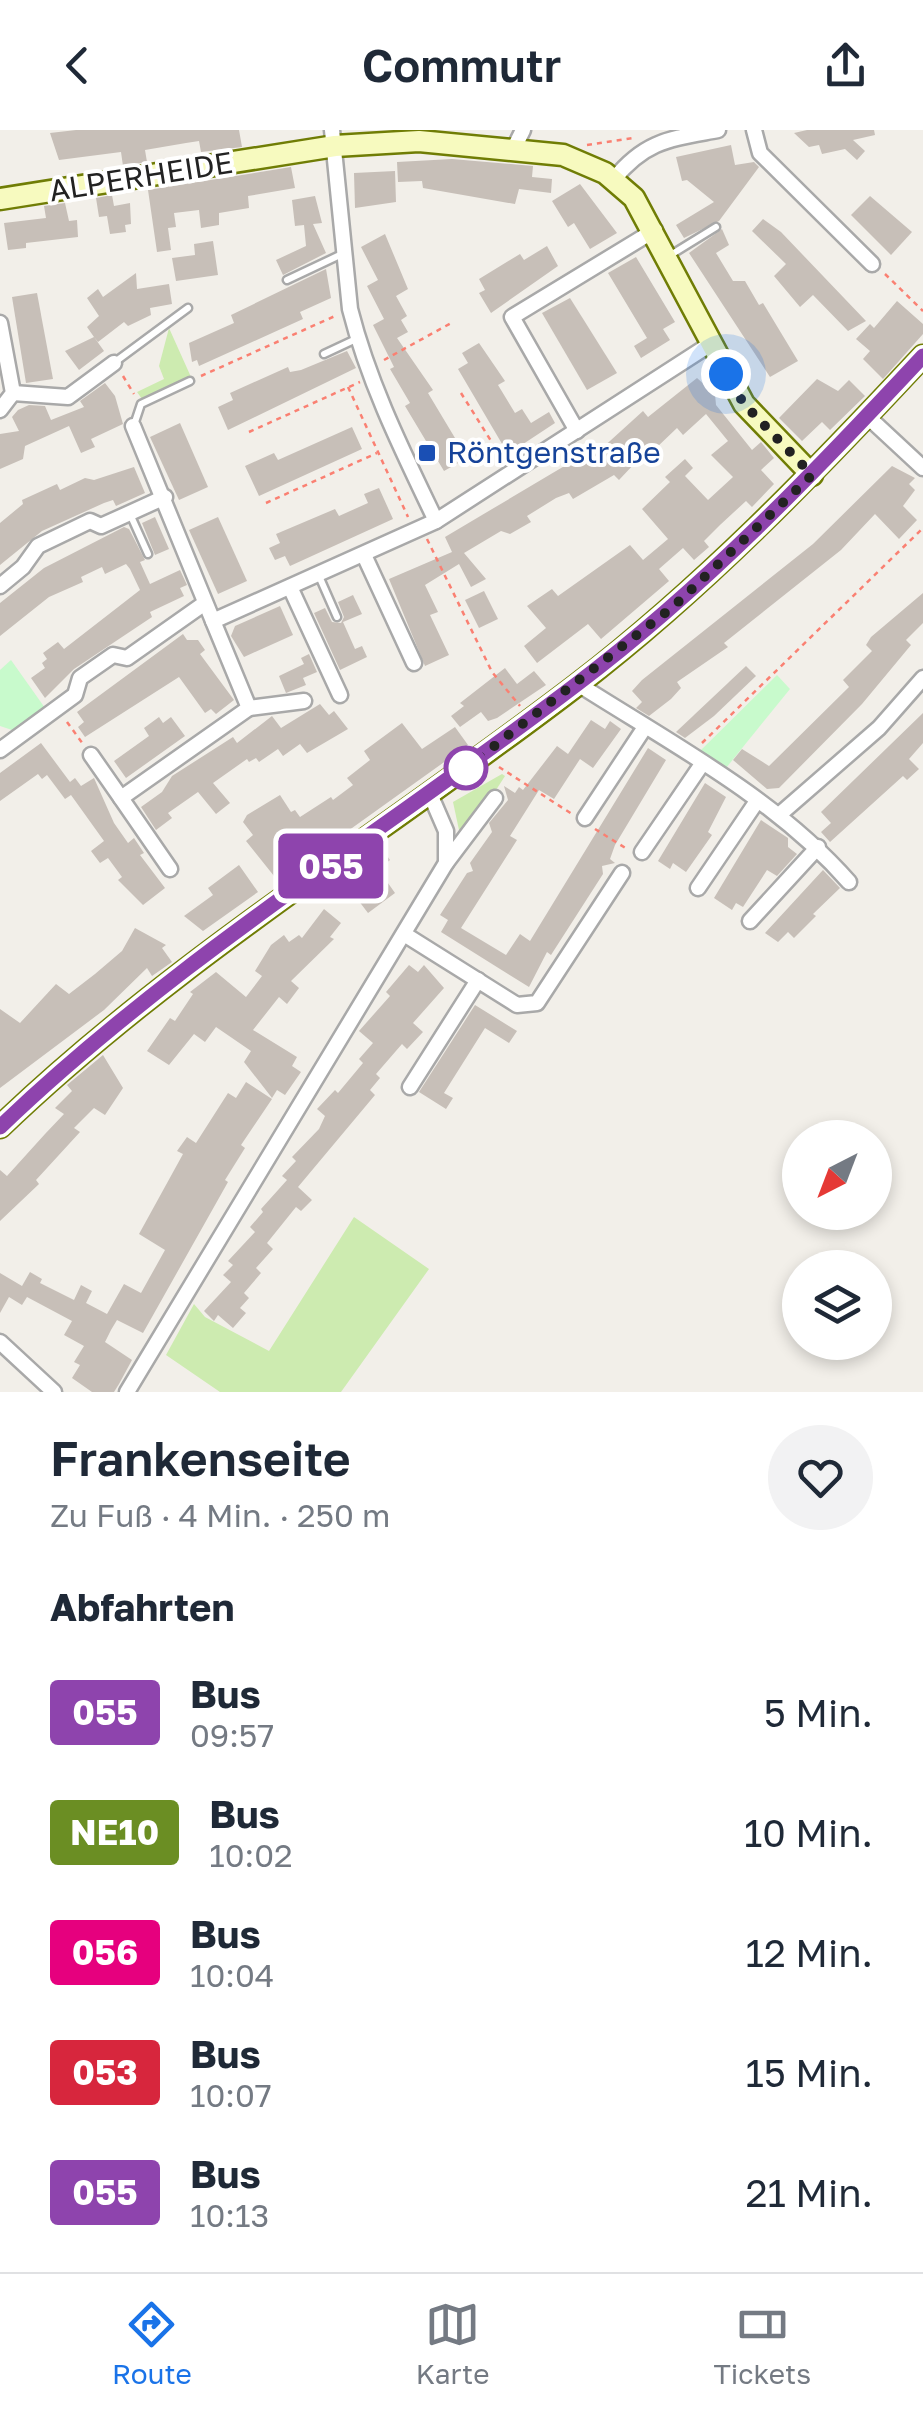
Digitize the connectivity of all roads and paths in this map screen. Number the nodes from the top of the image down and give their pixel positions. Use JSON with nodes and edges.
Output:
{"nodes":[{"id":1,"x":718,"y":130,"type":"edge"},
{"id":2,"x":754,"y":130,"type":"edge"},
{"id":3,"x":333,"y":138,"type":"edge"},
{"id":4,"x":518,"y":139,"type":"edge"},
{"id":5,"x":664,"y":140,"type":"junction"},
{"id":6,"x":563,"y":154,"type":"junction"},
{"id":7,"x":614,"y":180,"type":"junction"},
{"id":8,"x":0,"y":199,"type":"edge"},
{"id":9,"x":716,"y":226,"type":"dead end"},
{"id":10,"x":655,"y":230,"type":"junction"},
{"id":11,"x":343,"y":254,"type":"junction"},
{"id":12,"x":668,"y":256,"type":"junction"},
{"id":13,"x":872,"y":264,"type":"joint"},
{"id":14,"x":287,"y":280,"type":"dead end"},
{"id":15,"x":188,"y":308,"type":"dead end"},
{"id":16,"x":350,"y":310,"type":"junction"},
{"id":17,"x":923,"y":311,"type":"edge"},
{"id":18,"x":452,"y":322,"type":"dead end"},
{"id":19,"x":0,"y":323,"type":"edge"},
{"id":20,"x":358,"y":338,"type":"junction"},
{"id":21,"x":708,"y":345,"type":"junction"},
{"id":22,"x":324,"y":354,"type":"dead end"},
{"id":23,"x":923,"y":356,"type":"edge"},
{"id":24,"x":114,"y":363,"type":"junction"},
{"id":25,"x":369,"y":373,"type":"junction"},
{"id":26,"x":190,"y":381,"type":"joint"},
{"id":27,"x":348,"y":387,"type":"junction"},
{"id":28,"x":13,"y":393,"type":"junction"},
{"id":29,"x":461,"y":393,"type":"dead end"},
{"id":30,"x":140,"y":404,"type":"junction"},
{"id":31,"x":0,"y":410,"type":"edge"},
{"id":32,"x":868,"y":416,"type":"junction"},
{"id":33,"x":133,"y":426,"type":"joint"},
{"id":34,"x":577,"y":431,"type":"junction"},
{"id":35,"x":248,"y":432,"type":"dead end"},
{"id":36,"x":378,"y":452,"type":"junction"},
{"id":37,"x":923,"y":468,"type":"edge"},
{"id":38,"x":512,"y":474,"type":"junction"},
{"id":39,"x":812,"y":475,"type":"junction"},
{"id":40,"x":165,"y":497,"type":"junction"},
{"id":41,"x":266,"y":503,"type":"dead end"},
{"id":42,"x":130,"y":513,"type":"junction"},
{"id":43,"x":424,"y":527,"type":"junction"},
{"id":44,"x":923,"y":528,"type":"edge"},
{"id":45,"x":148,"y":554,"type":"dead end"},
{"id":46,"x":364,"y":555,"type":"junction"},
{"id":47,"x":319,"y":575,"type":"junction"},
{"id":48,"x":0,"y":586,"type":"edge"},
{"id":49,"x":290,"y":587,"type":"junction"},
{"id":50,"x":205,"y":603,"type":"junction"},
{"id":51,"x":337,"y":617,"type":"dead end"},
{"id":52,"x":212,"y":621,"type":"junction"},
{"id":53,"x":414,"y":663,"type":"dead end"},
{"id":54,"x":923,"y":678,"type":"edge"},
{"id":55,"x":578,"y":684,"type":"junction"},
{"id":56,"x":340,"y":695,"type":"dead end"},
{"id":57,"x":515,"y":700,"type":"dead end"},
{"id":58,"x":304,"y":701,"type":"dead end"},
{"id":59,"x":58,"y":708,"type":"junction"},
{"id":60,"x":249,"y":708,"type":"junction"},
{"id":61,"x":645,"y":727,"type":"junction"},
{"id":62,"x":0,"y":750,"type":"edge"},
{"id":63,"x":91,"y":756,"type":"joint"},
{"id":64,"x":482,"y":756,"type":"junction"},
{"id":65,"x":696,"y":760,"type":"junction"},
{"id":66,"x":430,"y":794,"type":"junction"},
{"id":67,"x":121,"y":798,"type":"junction"},
{"id":68,"x":495,"y":798,"type":"dead end"},
{"id":69,"x":757,"y":800,"type":"junction"},
{"id":70,"x":779,"y":815,"type":"junction"},
{"id":71,"x":585,"y":818,"type":"dead end"},
{"id":72,"x":818,"y":848,"type":"junction"},
{"id":73,"x":639,"y":854,"type":"joint"},
{"id":74,"x":446,"y":864,"type":"junction"},
{"id":75,"x":170,"y":870,"type":"dead end"},
{"id":76,"x":622,"y":873,"type":"dead end"},
{"id":77,"x":849,"y":882,"type":"dead end"},
{"id":78,"x":698,"y":888,"type":"dead end"},
{"id":79,"x":750,"y":921,"type":"dead end"},
{"id":80,"x":404,"y":934,"type":"junction"},
{"id":81,"x":478,"y":980,"type":"junction"},
{"id":82,"x":410,"y":1088,"type":"dead end"},
{"id":83,"x":0,"y":1127,"type":"edge"},
{"id":84,"x":0,"y":1342,"type":"edge"},
{"id":85,"x":54,"y":1392,"type":"edge"},
{"id":86,"x":126,"y":1392,"type":"edge"}],
"edges":[{"from":1,"to":5,"type":"street"},
{"from":2,"to":13,"type":"street"},
{"from":3,"to":4,"type":"street","name":"ALPERHEIDE"},
{"from":3,"to":8,"type":"street","name":"ALPERHEIDE"},
{"from":3,"to":11,"type":"street"},
{"from":4,"to":6,"type":"street","name":"ALPERHEIDE"},
{"from":5,"to":6,"type":"path"},
{"from":5,"to":7,"type":"street"},
{"from":6,"to":7,"type":"street"},
{"from":7,"to":10,"type":"street"},
{"from":9,"to":12,"type":"lane"},
{"from":10,"to":12,"type":"street"},
{"from":10,"to":34,"type":"street"},
{"from":11,"to":14,"type":"lane"},
{"from":11,"to":16,"type":"street"},
{"from":12,"to":21,"type":"street"},
{"from":13,"to":17,"type":"path"},
{"from":15,"to":24,"type":"lane"},
{"from":16,"to":20,"type":"street"},
{"from":16,"to":26,"type":"path"},
{"from":18,"to":25,"type":"path"},
{"from":19,"to":28,"type":"street"},
{"from":20,"to":22,"type":"lane"},
{"from":20,"to":25,"type":"street"},
{"from":21,"to":34,"type":"street"},
{"from":21,"to":39,"type":"street"},
{"from":23,"to":32,"type":"street"},
{"from":24,"to":28,"type":"street"},
{"from":24,"to":30,"type":"path"},
{"from":25,"to":27,"type":"path"},
{"from":25,"to":43,"type":"street"},
{"from":26,"to":30,"type":"lane"},
{"from":27,"to":35,"type":"path"},
{"from":27,"to":36,"type":"path"},
{"from":28,"to":31,"type":"street"},
{"from":29,"to":38,"type":"path"},
{"from":30,"to":33,"type":"lane"},
{"from":32,"to":37,"type":"street"},
{"from":32,"to":39,"type":"street"},
{"from":33,"to":40,"type":"street"},
{"from":34,"to":38,"type":"street"},
{"from":36,"to":41,"type":"path"},
{"from":36,"to":43,"type":"path"},
{"from":38,"to":43,"type":"street"},
{"from":39,"to":55,"type":"street"},
{"from":40,"to":42,"type":"street"},
{"from":40,"to":50,"type":"street"},
{"from":42,"to":45,"type":"lane"},
{"from":42,"to":48,"type":"street"},
{"from":43,"to":46,"type":"street"},
{"from":43,"to":57,"type":"path"},
{"from":44,"to":65,"type":"path"},
{"from":46,"to":47,"type":"street"},
{"from":46,"to":53,"type":"street"},
{"from":47,"to":49,"type":"street"},
{"from":47,"to":51,"type":"lane"},
{"from":49,"to":52,"type":"street"},
{"from":49,"to":56,"type":"street"},
{"from":50,"to":52,"type":"street"},
{"from":50,"to":59,"type":"street"},
{"from":52,"to":60,"type":"street"},
{"from":54,"to":70,"type":"street"},
{"from":55,"to":61,"type":"street"},
{"from":55,"to":64,"type":"street"},
{"from":58,"to":60,"type":"street"},
{"from":59,"to":62,"type":"street"},
{"from":59,"to":63,"type":"path"},
{"from":60,"to":67,"type":"street"},
{"from":61,"to":65,"type":"street"},
{"from":61,"to":71,"type":"street"},
{"from":63,"to":67,"type":"street"},
{"from":64,"to":66,"type":"street"},
{"from":64,"to":73,"type":"path"},
{"from":65,"to":69,"type":"street"},
{"from":65,"to":73,"type":"street"},
{"from":66,"to":74,"type":"street"},
{"from":66,"to":83,"type":"street"},
{"from":67,"to":75,"type":"street"},
{"from":68,"to":74,"type":"street"},
{"from":69,"to":70,"type":"street"},
{"from":69,"to":78,"type":"street"},
{"from":70,"to":72,"type":"street"},
{"from":72,"to":77,"type":"street"},
{"from":72,"to":79,"type":"street"},
{"from":74,"to":80,"type":"street"},
{"from":76,"to":81,"type":"street"},
{"from":80,"to":81,"type":"street"},
{"from":80,"to":86,"type":"street"},
{"from":81,"to":82,"type":"street"},
{"from":84,"to":85,"type":"street"}]}
